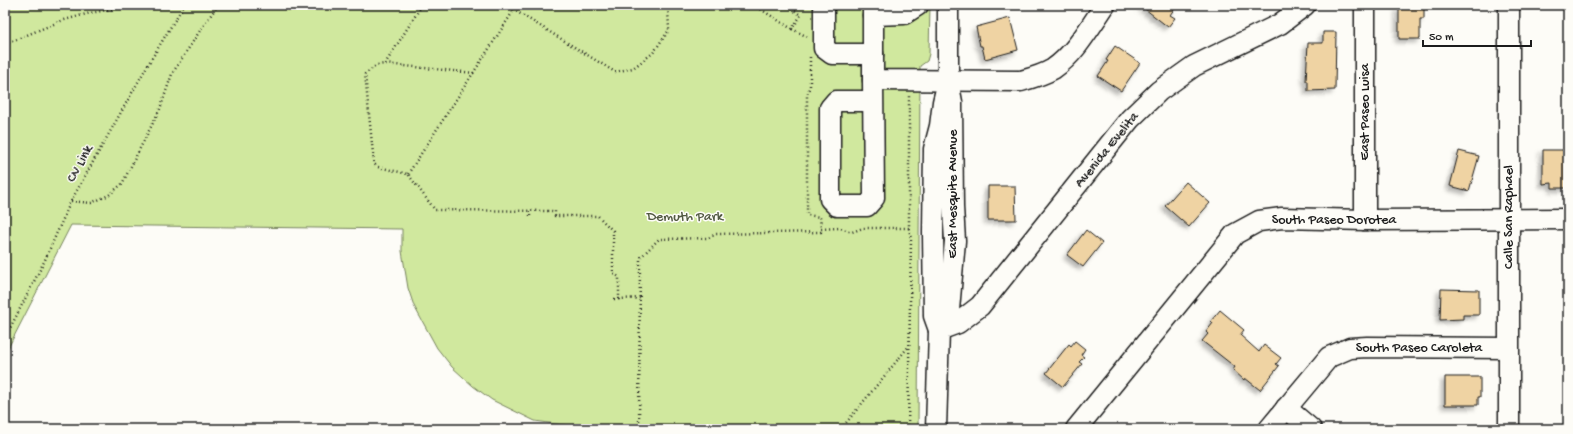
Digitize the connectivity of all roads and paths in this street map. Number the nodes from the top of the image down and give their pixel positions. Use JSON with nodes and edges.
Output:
{"nodes":[{"id":1,"x":137,"y":5,"type":"edge"},
{"id":2,"x":184,"y":5,"type":"edge"},
{"id":3,"x":218,"y":5,"type":"edge"},
{"id":4,"x":422,"y":5,"type":"edge"},
{"id":5,"x":506,"y":5,"type":"edge"},
{"id":6,"x":671,"y":5,"type":"edge"},
{"id":7,"x":754,"y":5,"type":"edge"},
{"id":8,"x":785,"y":5,"type":"edge"},
{"id":9,"x":824,"y":5,"type":"edge"},
{"id":10,"x":918,"y":5,"type":"edge"},
{"id":11,"x":948,"y":5,"type":"edge"},
{"id":12,"x":1105,"y":5,"type":"edge"},
{"id":13,"x":1305,"y":5,"type":"edge"},
{"id":14,"x":1366,"y":5,"type":"edge"},
{"id":15,"x":1509,"y":5,"type":"edge"},
{"id":16,"x":514,"y":10,"type":"junction"},
{"id":17,"x":873,"y":10,"type":"edge"},
{"id":18,"x":801,"y":15,"type":"junction"},
{"id":19,"x":805,"y":18,"type":"dead end"},
{"id":20,"x":792,"y":29,"type":"junction"},
{"id":21,"x":809,"y":32,"type":"dead end"},
{"id":22,"x":5,"y":44,"type":"edge"},
{"id":23,"x":810,"y":52,"type":"dead end"},
{"id":24,"x":873,"y":54,"type":"junction"},
{"id":25,"x":385,"y":64,"type":"junction"},
{"id":26,"x":474,"y":73,"type":"junction"},
{"id":27,"x":873,"y":80,"type":"junction"},
{"id":28,"x":948,"y":81,"type":"junction"},
{"id":29,"x":909,"y":90,"type":"dead end"},
{"id":30,"x":873,"y":101,"type":"junction"},
{"id":31,"x":408,"y":174,"type":"junction"},
{"id":32,"x":71,"y":201,"type":"junction"},
{"id":33,"x":530,"y":211,"type":"junction"},
{"id":34,"x":530,"y":216,"type":"dead end"},
{"id":35,"x":1509,"y":219,"type":"junction"},
{"id":36,"x":1568,"y":219,"type":"edge"},
{"id":37,"x":1365,"y":220,"type":"junction"},
{"id":38,"x":909,"y":228,"type":"junction"},
{"id":39,"x":821,"y":229,"type":"junction"},
{"id":40,"x":640,"y":298,"type":"junction"},
{"id":41,"x":614,"y":299,"type":"dead end"},
{"id":42,"x":619,"y":299,"type":"junction"},
{"id":43,"x":939,"y":330,"type":"junction"},
{"id":44,"x":5,"y":338,"type":"edge"},
{"id":45,"x":909,"y":345,"type":"junction"},
{"id":46,"x":1508,"y":348,"type":"junction"},
{"id":47,"x":1286,"y":408,"type":"junction"},
{"id":48,"x":639,"y":429,"type":"edge"},
{"id":49,"x":841,"y":429,"type":"edge"},
{"id":50,"x":908,"y":429,"type":"edge"},
{"id":51,"x":936,"y":429,"type":"edge"},
{"id":52,"x":1076,"y":429,"type":"edge"},
{"id":53,"x":1269,"y":429,"type":"edge"},
{"id":54,"x":1312,"y":429,"type":"edge"},
{"id":55,"x":1509,"y":429,"type":"edge"}],
"edges":[{"from":1,"to":22,"type":"path"},
{"from":2,"to":32,"type":"path","name":"CV Link"},
{"from":3,"to":32,"type":"path"},
{"from":4,"to":25,"type":"path"},
{"from":5,"to":16,"type":"path"},
{"from":6,"to":16,"type":"path"},
{"from":7,"to":20,"type":"path"},
{"from":8,"to":18,"type":"path"},
{"from":9,"to":24,"type":"street"},
{"from":10,"to":17,"type":"street"},
{"from":11,"to":28,"type":"street","name":"East Mesquite Avenue"},
{"from":12,"to":28,"type":"street"},
{"from":13,"to":43,"type":"street","name":"Avenida Evelita"},
{"from":14,"to":37,"type":"street","name":"East Paseo Luisa"},
{"from":15,"to":35,"type":"street","name":"Calle San Raphael"},
{"from":16,"to":26,"type":"path"},
{"from":17,"to":24,"type":"street"},
{"from":18,"to":19,"type":"path"},
{"from":18,"to":20,"type":"path"},
{"from":20,"to":21,"type":"path"},
{"from":23,"to":39,"type":"path"},
{"from":24,"to":27,"type":"street"},
{"from":25,"to":26,"type":"path"},
{"from":25,"to":31,"type":"path"},
{"from":26,"to":31,"type":"path"},
{"from":27,"to":28,"type":"street"},
{"from":27,"to":30,"type":"street"},
{"from":28,"to":43,"type":"street","name":"East Mesquite Avenue"},
{"from":29,"to":38,"type":"path"},
{"from":30,"to":30,"type":"street"},
{"from":31,"to":33,"type":"path"},
{"from":32,"to":44,"type":"path","name":"CV Link"},
{"from":33,"to":34,"type":"path"},
{"from":33,"to":42,"type":"path"},
{"from":35,"to":36,"type":"street","name":"South Paseo Dorotea"},
{"from":35,"to":37,"type":"street","name":"South Paseo Dorotea"},
{"from":35,"to":46,"type":"street","name":"Calle San Raphael"},
{"from":37,"to":52,"type":"street","name":"South Paseo Dorotea"},
{"from":38,"to":39,"type":"path"},
{"from":38,"to":45,"type":"path"},
{"from":39,"to":40,"type":"path"},
{"from":40,"to":42,"type":"path"},
{"from":40,"to":48,"type":"path"},
{"from":41,"to":42,"type":"path"},
{"from":43,"to":51,"type":"street","name":"East Mesquite Avenue"},
{"from":45,"to":49,"type":"path"},
{"from":45,"to":50,"type":"path"},
{"from":46,"to":47,"type":"street","name":"South Paseo Caroleta"},
{"from":46,"to":55,"type":"street","name":"Calle San Raphael"},
{"from":47,"to":53,"type":"street","name":"South Paseo Caroleta"},
{"from":47,"to":54,"type":"street"}]}
